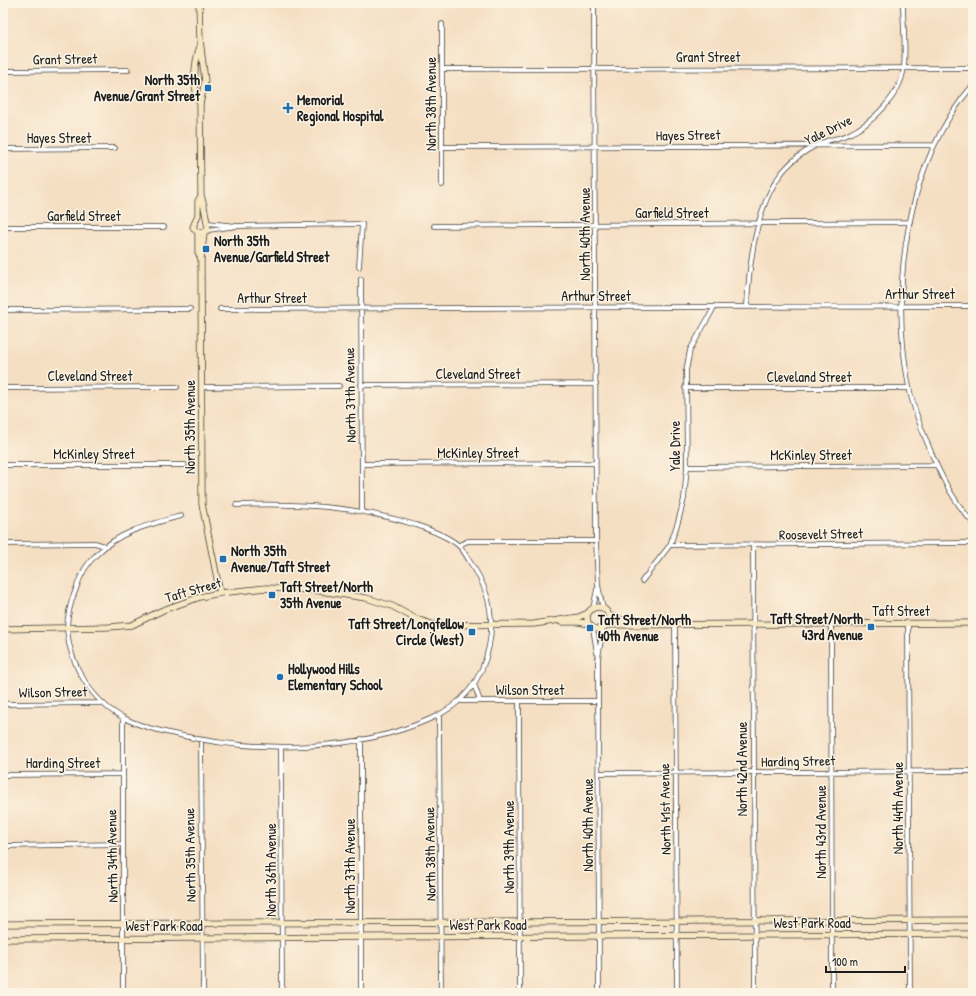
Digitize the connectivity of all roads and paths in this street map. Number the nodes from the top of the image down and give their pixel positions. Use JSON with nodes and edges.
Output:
{"nodes":[{"id":1,"x":199,"y":3,"type":"edge"},
{"id":2,"x":594,"y":3,"type":"edge"},
{"id":3,"x":903,"y":3,"type":"edge"},
{"id":4,"x":442,"y":24,"type":"dead end"},
{"id":5,"x":200,"y":44,"type":"junction"},
{"id":6,"x":596,"y":68,"type":"junction"},
{"id":7,"x":904,"y":68,"type":"junction"},
{"id":8,"x":973,"y":68,"type":"edge"},
{"id":9,"x":442,"y":69,"type":"junction"},
{"id":10,"x":128,"y":70,"type":"dead end"},
{"id":11,"x":3,"y":71,"type":"edge"},
{"id":12,"x":973,"y":85,"type":"edge"},
{"id":13,"x":200,"y":104,"type":"junction"},
{"id":14,"x":816,"y":145,"type":"junction"},
{"id":15,"x":934,"y":145,"type":"junction"},
{"id":16,"x":442,"y":147,"type":"junction"},
{"id":17,"x":596,"y":147,"type":"junction"},
{"id":18,"x":115,"y":148,"type":"dead end"},
{"id":19,"x":3,"y":149,"type":"edge"},
{"id":20,"x":442,"y":185,"type":"dead end"},
{"id":21,"x":201,"y":196,"type":"junction"},
{"id":22,"x":196,"y":220,"type":"junction"},
{"id":23,"x":207,"y":221,"type":"junction"},
{"id":24,"x":910,"y":222,"type":"junction"},
{"id":25,"x":596,"y":224,"type":"junction"},
{"id":26,"x":760,"y":224,"type":"junction"},
{"id":27,"x":237,"y":226,"type":"junction"},
{"id":28,"x":434,"y":226,"type":"dead end"},
{"id":29,"x":3,"y":227,"type":"edge"},
{"id":30,"x":164,"y":227,"type":"dead end"},
{"id":31,"x":206,"y":231,"type":"junction"},
{"id":32,"x":198,"y":233,"type":"junction"},
{"id":33,"x":201,"y":259,"type":"junction"},
{"id":34,"x":359,"y":267,"type":"dead end"},
{"id":35,"x":361,"y":279,"type":"dead end"},
{"id":36,"x":901,"y":305,"type":"junction"},
{"id":37,"x":715,"y":306,"type":"junction"},
{"id":38,"x":748,"y":306,"type":"junction"},
{"id":39,"x":973,"y":306,"type":"edge"},
{"id":40,"x":596,"y":307,"type":"junction"},
{"id":41,"x":360,"y":308,"type":"junction"},
{"id":42,"x":190,"y":309,"type":"dead end"},
{"id":43,"x":220,"y":309,"type":"dead end"},
{"id":44,"x":3,"y":310,"type":"edge"},
{"id":45,"x":596,"y":384,"type":"junction"},
{"id":46,"x":361,"y":385,"type":"junction"},
{"id":47,"x":339,"y":386,"type":"dead end"},
{"id":48,"x":177,"y":387,"type":"dead end"},
{"id":49,"x":202,"y":387,"type":"junction"},
{"id":50,"x":3,"y":388,"type":"edge"},
{"id":51,"x":685,"y":388,"type":"junction"},
{"id":52,"x":909,"y":388,"type":"junction"},
{"id":53,"x":595,"y":463,"type":"junction"},
{"id":54,"x":362,"y":464,"type":"junction"},
{"id":55,"x":3,"y":465,"type":"edge"},
{"id":56,"x":185,"y":465,"type":"dead end"},
{"id":57,"x":936,"y":465,"type":"junction"},
{"id":58,"x":687,"y":467,"type":"junction"},
{"id":59,"x":236,"y":505,"type":"dead end"},
{"id":60,"x":362,"y":511,"type":"junction"},
{"id":61,"x":181,"y":516,"type":"dead end"},
{"id":62,"x":973,"y":523,"type":"edge"},
{"id":63,"x":596,"y":541,"type":"junction"},
{"id":64,"x":973,"y":543,"type":"edge"},
{"id":65,"x":3,"y":544,"type":"edge"},
{"id":66,"x":459,"y":545,"type":"junction"},
{"id":67,"x":670,"y":545,"type":"junction"},
{"id":68,"x":105,"y":546,"type":"junction"},
{"id":69,"x":753,"y":546,"type":"junction"},
{"id":70,"x":642,"y":581,"type":"dead end"},
{"id":71,"x":598,"y":585,"type":"junction"},
{"id":72,"x":220,"y":593,"type":"junction"},
{"id":73,"x":603,"y":609,"type":"junction"},
{"id":74,"x":591,"y":611,"type":"junction"},
{"id":75,"x":608,"y":615,"type":"junction"},
{"id":76,"x":555,"y":622,"type":"junction"},
{"id":77,"x":973,"y":622,"type":"edge"},
{"id":78,"x":831,"y":623,"type":"junction"},
{"id":79,"x":908,"y":623,"type":"junction"},
{"id":80,"x":675,"y":624,"type":"junction"},
{"id":81,"x":753,"y":624,"type":"junction"},
{"id":82,"x":492,"y":625,"type":"junction"},
{"id":83,"x":637,"y":625,"type":"junction"},
{"id":84,"x":591,"y":626,"type":"junction"},
{"id":85,"x":605,"y":626,"type":"junction"},
{"id":86,"x":67,"y":628,"type":"junction"},
{"id":87,"x":3,"y":629,"type":"edge"},
{"id":88,"x":598,"y":658,"type":"junction"},
{"id":89,"x":474,"y":684,"type":"junction"},
{"id":90,"x":461,"y":701,"type":"junction"},
{"id":91,"x":480,"y":701,"type":"junction"},
{"id":92,"x":598,"y":701,"type":"junction"},
{"id":93,"x":518,"y":702,"type":"junction"},
{"id":94,"x":103,"y":703,"type":"junction"},
{"id":95,"x":3,"y":704,"type":"edge"},
{"id":96,"x":439,"y":715,"type":"junction"},
{"id":97,"x":123,"y":718,"type":"junction"},
{"id":98,"x":361,"y":739,"type":"junction"},
{"id":99,"x":201,"y":740,"type":"junction"},
{"id":100,"x":282,"y":747,"type":"junction"},
{"id":101,"x":832,"y":771,"type":"junction"},
{"id":102,"x":908,"y":771,"type":"junction"},
{"id":103,"x":973,"y":771,"type":"edge"},
{"id":104,"x":676,"y":772,"type":"junction"},
{"id":105,"x":753,"y":772,"type":"junction"},
{"id":106,"x":598,"y":773,"type":"junction"},
{"id":107,"x":122,"y":774,"type":"junction"},
{"id":108,"x":3,"y":775,"type":"edge"},
{"id":109,"x":122,"y":844,"type":"junction"},
{"id":110,"x":3,"y":846,"type":"edge"},
{"id":111,"x":832,"y":920,"type":"junction"},
{"id":112,"x":909,"y":920,"type":"junction"},
{"id":113,"x":973,"y":920,"type":"edge"},
{"id":114,"x":441,"y":922,"type":"junction"},
{"id":115,"x":520,"y":922,"type":"junction"},
{"id":116,"x":599,"y":922,"type":"junction"},
{"id":117,"x":677,"y":922,"type":"junction"},
{"id":118,"x":754,"y":922,"type":"junction"},
{"id":119,"x":361,"y":923,"type":"junction"},
{"id":120,"x":3,"y":924,"type":"edge"},
{"id":121,"x":124,"y":924,"type":"junction"},
{"id":122,"x":203,"y":924,"type":"junction"},
{"id":123,"x":282,"y":924,"type":"junction"},
{"id":124,"x":909,"y":934,"type":"junction"},
{"id":125,"x":973,"y":934,"type":"edge"},
{"id":126,"x":832,"y":935,"type":"junction"},
{"id":127,"x":677,"y":936,"type":"junction"},
{"id":128,"x":754,"y":936,"type":"junction"},
{"id":129,"x":361,"y":937,"type":"junction"},
{"id":130,"x":441,"y":937,"type":"junction"},
{"id":131,"x":520,"y":937,"type":"junction"},
{"id":132,"x":599,"y":937,"type":"junction"},
{"id":133,"x":3,"y":938,"type":"edge"},
{"id":134,"x":124,"y":938,"type":"junction"},
{"id":135,"x":203,"y":938,"type":"junction"},
{"id":136,"x":282,"y":938,"type":"junction"},
{"id":137,"x":123,"y":993,"type":"edge"},
{"id":138,"x":203,"y":993,"type":"edge"},
{"id":139,"x":282,"y":993,"type":"edge"},
{"id":140,"x":361,"y":993,"type":"edge"},
{"id":141,"x":441,"y":993,"type":"edge"},
{"id":142,"x":520,"y":993,"type":"edge"},
{"id":143,"x":599,"y":993,"type":"edge"},
{"id":144,"x":677,"y":993,"type":"edge"},
{"id":145,"x":755,"y":993,"type":"edge"},
{"id":146,"x":832,"y":993,"type":"edge"},
{"id":147,"x":910,"y":993,"type":"edge"}],
"edges":[{"from":1,"to":5,"type":"street"},
{"from":2,"to":6,"type":"street","name":"North 40th Avenue"},
{"from":3,"to":7,"type":"street"},
{"from":4,"to":9,"type":"street","name":"North 38th Avenue"},
{"from":5,"to":13,"type":"street"},
{"from":5,"to":13,"type":"street"},
{"from":6,"to":7,"type":"street","name":"Grant Street"},
{"from":6,"to":9,"type":"street","name":"Grant Street"},
{"from":6,"to":17,"type":"street","name":"North 40th Avenue"},
{"from":7,"to":8,"type":"street","name":"Grant Street"},
{"from":7,"to":14,"type":"street","name":"Yale Drive"},
{"from":9,"to":16,"type":"street","name":"North 38th Avenue"},
{"from":10,"to":11,"type":"street","name":"Grant Street"},
{"from":12,"to":15,"type":"street"},
{"from":13,"to":21,"type":"street"},
{"from":14,"to":15,"type":"street","name":"Hayes Street"},
{"from":14,"to":17,"type":"street","name":"Hayes Street"},
{"from":14,"to":26,"type":"street","name":"Yale Drive"},
{"from":15,"to":24,"type":"street"},
{"from":16,"to":17,"type":"street","name":"Hayes Street"},
{"from":16,"to":20,"type":"street","name":"North 38th Avenue"},
{"from":17,"to":25,"type":"street","name":"North 40th Avenue"},
{"from":18,"to":19,"type":"street","name":"Hayes Street"},
{"from":21,"to":22,"type":"street"},
{"from":21,"to":23,"type":"street"},
{"from":22,"to":23,"type":"street"},
{"from":22,"to":32,"type":"street"},
{"from":23,"to":27,"type":"street"},
{"from":23,"to":31,"type":"street"},
{"from":24,"to":26,"type":"street","name":"Garfield Street"},
{"from":24,"to":36,"type":"street"},
{"from":25,"to":26,"type":"street","name":"Garfield Street"},
{"from":25,"to":28,"type":"street","name":"Garfield Street"},
{"from":25,"to":40,"type":"street","name":"North 40th Avenue"},
{"from":26,"to":38,"type":"street","name":"Yale Drive"},
{"from":27,"to":31,"type":"street"},
{"from":27,"to":34,"type":"street"},
{"from":29,"to":30,"type":"street","name":"Garfield Street"},
{"from":31,"to":32,"type":"street"},
{"from":31,"to":33,"type":"street","name":"North 35th Avenue"},
{"from":32,"to":33,"type":"street","name":"North 35th Avenue"},
{"from":33,"to":49,"type":"street","name":"North 35th Avenue"},
{"from":35,"to":41,"type":"street","name":"North 37th Avenue"},
{"from":36,"to":38,"type":"street","name":"Arthur Street"},
{"from":36,"to":39,"type":"street","name":"Arthur Street"},
{"from":36,"to":52,"type":"street"},
{"from":37,"to":38,"type":"street","name":"Arthur Street"},
{"from":37,"to":40,"type":"street","name":"Arthur Street"},
{"from":37,"to":51,"type":"street","name":"Yale Drive"},
{"from":40,"to":41,"type":"street","name":"Arthur Street"},
{"from":40,"to":45,"type":"street","name":"North 40th Avenue"},
{"from":41,"to":43,"type":"street","name":"Arthur Street"},
{"from":41,"to":46,"type":"street","name":"North 37th Avenue"},
{"from":42,"to":44,"type":"street"},
{"from":45,"to":46,"type":"street","name":"Cleveland Street"},
{"from":45,"to":53,"type":"street","name":"North 40th Avenue"},
{"from":46,"to":54,"type":"street","name":"North 37th Avenue"},
{"from":47,"to":49,"type":"street"},
{"from":48,"to":50,"type":"street","name":"Cleveland Street"},
{"from":49,"to":72,"type":"street","name":"North 35th Avenue"},
{"from":51,"to":52,"type":"street","name":"Cleveland Street"},
{"from":51,"to":58,"type":"street","name":"Yale Drive"},
{"from":52,"to":57,"type":"street"},
{"from":53,"to":54,"type":"street","name":"McKinley Street"},
{"from":53,"to":63,"type":"street","name":"North 40th Avenue"},
{"from":54,"to":60,"type":"street","name":"North 37th Avenue"},
{"from":55,"to":56,"type":"street","name":"McKinley Street"},
{"from":57,"to":58,"type":"street","name":"McKinley Street"},
{"from":57,"to":62,"type":"street"},
{"from":58,"to":67,"type":"street","name":"Yale Drive"},
{"from":59,"to":60,"type":"street"},
{"from":60,"to":66,"type":"street"},
{"from":61,"to":68,"type":"street"},
{"from":63,"to":66,"type":"street"},
{"from":63,"to":71,"type":"street","name":"North 40th Avenue"},
{"from":64,"to":69,"type":"street","name":"Roosevelt Street"},
{"from":65,"to":68,"type":"street"},
{"from":66,"to":82,"type":"street"},
{"from":67,"to":69,"type":"street","name":"Roosevelt Street"},
{"from":67,"to":70,"type":"street","name":"Yale Drive"},
{"from":68,"to":86,"type":"street"},
{"from":69,"to":81,"type":"street","name":"North 42nd Avenue"},
{"from":71,"to":73,"type":"street","name":"North 40th Avenue"},
{"from":71,"to":74,"type":"street","name":"North 40th Avenue"},
{"from":72,"to":82,"type":"street","name":"Taft Street"},
{"from":72,"to":86,"type":"street","name":"Taft Street"},
{"from":73,"to":74,"type":"street"},
{"from":73,"to":75,"type":"street"},
{"from":74,"to":76,"type":"street","name":"Taft Street"},
{"from":74,"to":84,"type":"street"},
{"from":75,"to":83,"type":"street","name":"Taft Street"},
{"from":75,"to":85,"type":"street"},
{"from":76,"to":82,"type":"street","name":"Taft Street"},
{"from":76,"to":84,"type":"street","name":"Taft Street"},
{"from":77,"to":79,"type":"street","name":"Taft Street"},
{"from":78,"to":79,"type":"street","name":"Taft Street"},
{"from":78,"to":81,"type":"street","name":"Taft Street"},
{"from":78,"to":101,"type":"street","name":"North 43rd Avenue"},
{"from":79,"to":102,"type":"street","name":"North 44th Avenue"},
{"from":80,"to":81,"type":"street","name":"Taft Street"},
{"from":80,"to":83,"type":"street","name":"Taft Street"},
{"from":80,"to":104,"type":"street","name":"North 41st Avenue"},
{"from":81,"to":105,"type":"street","name":"North 42nd Avenue"},
{"from":82,"to":89,"type":"street"},
{"from":83,"to":85,"type":"street","name":"Taft Street"},
{"from":84,"to":85,"type":"street"},
{"from":84,"to":88,"type":"street","name":"North 40th Avenue"},
{"from":85,"to":88,"type":"street","name":"North 40th Avenue"},
{"from":86,"to":87,"type":"street","name":"Taft Street"},
{"from":86,"to":94,"type":"street"},
{"from":88,"to":92,"type":"street","name":"North 40th Avenue"},
{"from":89,"to":90,"type":"street"},
{"from":89,"to":91,"type":"street"},
{"from":90,"to":91,"type":"street","name":"Wilson Street"},
{"from":90,"to":96,"type":"street"},
{"from":91,"to":93,"type":"street","name":"Wilson Street"},
{"from":92,"to":93,"type":"street","name":"Wilson Street"},
{"from":92,"to":106,"type":"street","name":"North 40th Avenue"},
{"from":93,"to":115,"type":"street","name":"North 39th Avenue"},
{"from":94,"to":95,"type":"street","name":"Wilson Street"},
{"from":94,"to":97,"type":"street"},
{"from":96,"to":98,"type":"street"},
{"from":96,"to":114,"type":"street","name":"North 38th Avenue"},
{"from":97,"to":99,"type":"street"},
{"from":97,"to":107,"type":"street","name":"North 34th Avenue"},
{"from":98,"to":100,"type":"street"},
{"from":98,"to":119,"type":"street","name":"North 37th Avenue"},
{"from":99,"to":100,"type":"street"},
{"from":99,"to":122,"type":"street","name":"North 35th Avenue"},
{"from":100,"to":123,"type":"street","name":"North 36th Avenue"},
{"from":101,"to":102,"type":"street","name":"Harding Street"},
{"from":101,"to":105,"type":"street","name":"Harding Street"},
{"from":101,"to":111,"type":"street","name":"North 43rd Avenue"},
{"from":102,"to":103,"type":"street","name":"Harding Street"},
{"from":102,"to":112,"type":"street","name":"North 44th Avenue"},
{"from":104,"to":105,"type":"street","name":"Harding Street"},
{"from":104,"to":106,"type":"street","name":"Harding Street"},
{"from":104,"to":117,"type":"street","name":"North 41st Avenue"},
{"from":105,"to":118,"type":"street","name":"North 42nd Avenue"},
{"from":106,"to":116,"type":"street","name":"North 40th Avenue"},
{"from":107,"to":108,"type":"street","name":"Harding Street"},
{"from":107,"to":109,"type":"street","name":"North 34th Avenue"},
{"from":109,"to":110,"type":"street"},
{"from":109,"to":121,"type":"street","name":"North 34th Avenue"},
{"from":111,"to":112,"type":"street","name":"West Park Road"},
{"from":111,"to":118,"type":"street","name":"West Park Road"},
{"from":111,"to":126,"type":"street","name":"North 43rd Avenue"},
{"from":112,"to":113,"type":"street","name":"West Park Road"},
{"from":112,"to":124,"type":"street","name":"North 44th Avenue"},
{"from":114,"to":115,"type":"street","name":"West Park Road"},
{"from":114,"to":119,"type":"street","name":"West Park Road"},
{"from":114,"to":130,"type":"street","name":"North 38th Avenue"},
{"from":115,"to":116,"type":"street","name":"West Park Road"},
{"from":115,"to":131,"type":"street","name":"North 39th Avenue"},
{"from":116,"to":117,"type":"street","name":"West Park Road"},
{"from":116,"to":132,"type":"street","name":"North 40th Avenue"},
{"from":117,"to":118,"type":"street","name":"West Park Road"},
{"from":117,"to":127,"type":"street","name":"North 41st Avenue"},
{"from":118,"to":128,"type":"street","name":"North 42nd Avenue"},
{"from":119,"to":123,"type":"street","name":"West Park Road"},
{"from":119,"to":129,"type":"street","name":"North 37th Avenue"},
{"from":120,"to":121,"type":"street","name":"West Park Road"},
{"from":121,"to":122,"type":"street","name":"West Park Road"},
{"from":121,"to":134,"type":"street","name":"North 34th Avenue"},
{"from":122,"to":123,"type":"street","name":"West Park Road"},
{"from":122,"to":135,"type":"street","name":"North 35th Avenue"},
{"from":123,"to":136,"type":"street","name":"North 36th Avenue"},
{"from":124,"to":125,"type":"street","name":"West Park Road"},
{"from":124,"to":126,"type":"street","name":"West Park Road"},
{"from":124,"to":147,"type":"street","name":"North 44th Avenue"},
{"from":126,"to":128,"type":"street","name":"West Park Road"},
{"from":126,"to":146,"type":"street","name":"North 43rd Avenue"},
{"from":127,"to":128,"type":"street","name":"West Park Road"},
{"from":127,"to":132,"type":"street","name":"West Park Road"},
{"from":127,"to":144,"type":"street","name":"North 41st Avenue"},
{"from":128,"to":145,"type":"street","name":"North 42nd Avenue"},
{"from":129,"to":130,"type":"street","name":"West Park Road"},
{"from":129,"to":136,"type":"street","name":"West Park Road"},
{"from":129,"to":140,"type":"street","name":"North 37th Avenue"},
{"from":130,"to":131,"type":"street","name":"West Park Road"},
{"from":130,"to":141,"type":"street","name":"North 38th Avenue"},
{"from":131,"to":132,"type":"street","name":"West Park Road"},
{"from":131,"to":142,"type":"street","name":"North 39th Avenue"},
{"from":132,"to":143,"type":"street","name":"North 40th Avenue"},
{"from":133,"to":134,"type":"street","name":"West Park Road"},
{"from":134,"to":135,"type":"street","name":"West Park Road"},
{"from":134,"to":137,"type":"street","name":"North 34th Avenue"},
{"from":135,"to":136,"type":"street","name":"West Park Road"},
{"from":135,"to":138,"type":"street","name":"North 35th Avenue"},
{"from":136,"to":139,"type":"street","name":"North 36th Avenue"}]}
